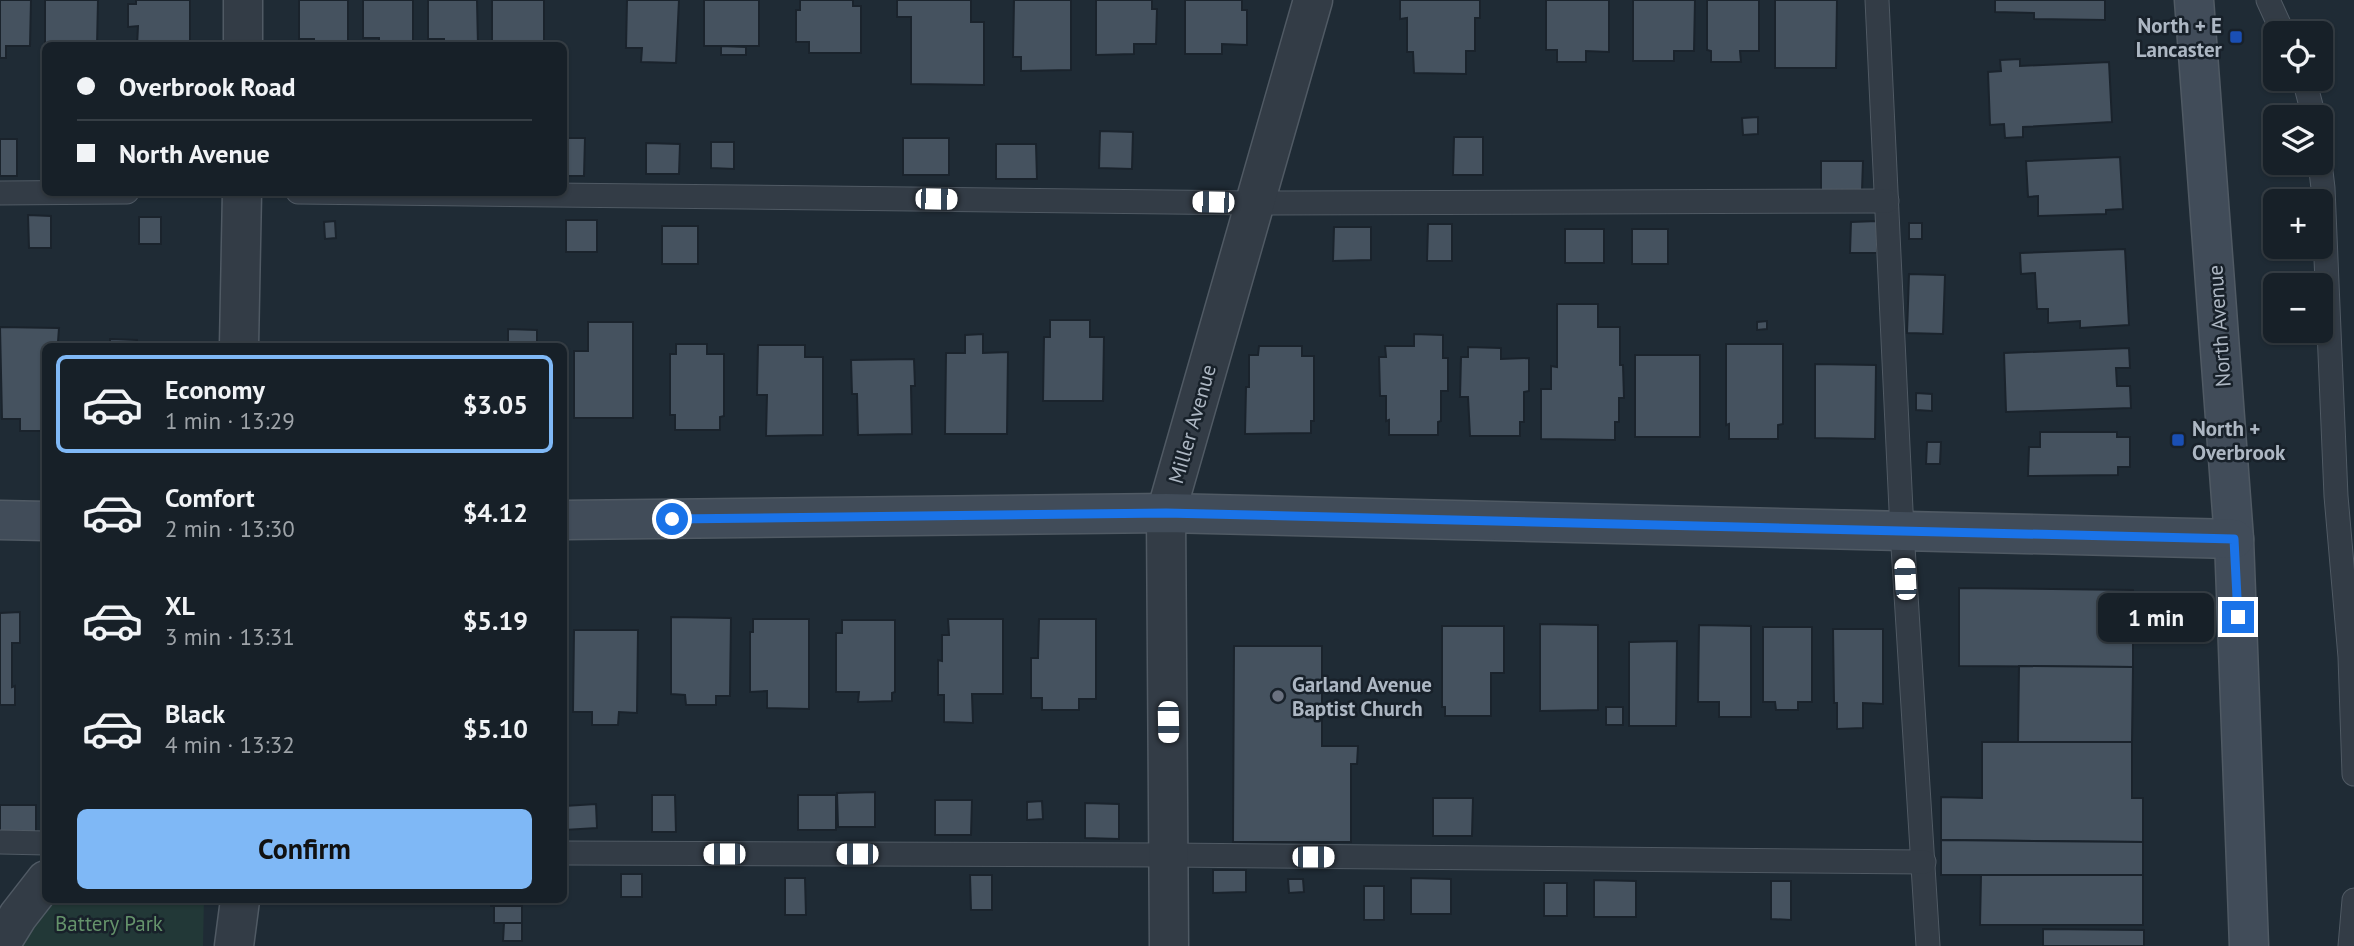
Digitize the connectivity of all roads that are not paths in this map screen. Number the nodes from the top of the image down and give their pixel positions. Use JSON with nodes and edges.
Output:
{"nodes":[{"id":1,"x":243,"y":0,"type":"edge"},
{"id":2,"x":1313,"y":0,"type":"edge"},
{"id":3,"x":1877,"y":0,"type":"edge"},
{"id":4,"x":2194,"y":0,"type":"edge"},
{"id":5,"x":2268,"y":0,"type":"edge"},
{"id":6,"x":2278,"y":21,"type":"edge"},
{"id":7,"x":243,"y":42,"type":"edge"},
{"id":8,"x":2321,"y":175,"type":"edge"},
{"id":9,"x":0,"y":193,"type":"edge"},
{"id":10,"x":42,"y":193,"type":"edge"},
{"id":11,"x":567,"y":195,"type":"edge"},
{"id":12,"x":242,"y":196,"type":"edge"},
{"id":13,"x":1887,"y":201,"type":"junction"},
{"id":14,"x":1255,"y":203,"type":"junction"},
{"id":15,"x":239,"y":343,"type":"edge"},
{"id":16,"x":1166,"y":513,"type":"junction"},
{"id":17,"x":0,"y":520,"type":"edge"},
{"id":18,"x":567,"y":520,"type":"edge"},
{"id":19,"x":42,"y":521,"type":"edge"},
{"id":20,"x":1902,"y":531,"type":"junction"},
{"id":21,"x":2234,"y":539,"type":"junction"},
{"id":22,"x":2354,"y":774,"type":"edge"},
{"id":23,"x":0,"y":842,"type":"edge"},
{"id":24,"x":42,"y":843,"type":"edge"},
{"id":25,"x":567,"y":853,"type":"edge"},
{"id":26,"x":1169,"y":855,"type":"junction"},
{"id":27,"x":1924,"y":862,"type":"junction"},
{"id":28,"x":42,"y":885,"type":"edge"},
{"id":29,"x":2354,"y":900,"type":"edge"},
{"id":30,"x":240,"y":903,"type":"edge"},
{"id":31,"x":0,"y":945,"type":"edge"},
{"id":32,"x":234,"y":946,"type":"edge"},
{"id":33,"x":1169,"y":946,"type":"edge"},
{"id":34,"x":1928,"y":946,"type":"edge"},
{"id":35,"x":2249,"y":946,"type":"edge"},
{"id":36,"x":2350,"y":946,"type":"edge"}],
"edges":[{"from":1,"to":7,"type":"street"},
{"from":2,"to":14,"type":"street","name":"Miller Avenue"},
{"from":3,"to":13,"type":"lane"},
{"from":4,"to":21,"type":"street","name":"North Avenue"},
{"from":5,"to":6,"type":"lane"},
{"from":8,"to":22,"type":"lane"},
{"from":9,"to":10,"type":"lane"},
{"from":11,"to":14,"type":"lane"},
{"from":12,"to":15,"type":"street"},
{"from":13,"to":14,"type":"lane"},
{"from":13,"to":20,"type":"lane"},
{"from":14,"to":16,"type":"street","name":"Miller Avenue"},
{"from":16,"to":18,"type":"street"},
{"from":16,"to":20,"type":"street"},
{"from":16,"to":26,"type":"street","name":"Miller Avenue"},
{"from":17,"to":19,"type":"street"},
{"from":20,"to":21,"type":"street"},
{"from":20,"to":27,"type":"lane"},
{"from":21,"to":35,"type":"street","name":"North Avenue"},
{"from":23,"to":24,"type":"lane"},
{"from":25,"to":26,"type":"lane"},
{"from":26,"to":27,"type":"lane"},
{"from":26,"to":33,"type":"street","name":"Miller Avenue"},
{"from":27,"to":34,"type":"lane"},
{"from":28,"to":31,"type":"street"},
{"from":29,"to":36,"type":"lane"},
{"from":30,"to":32,"type":"street"}]}
